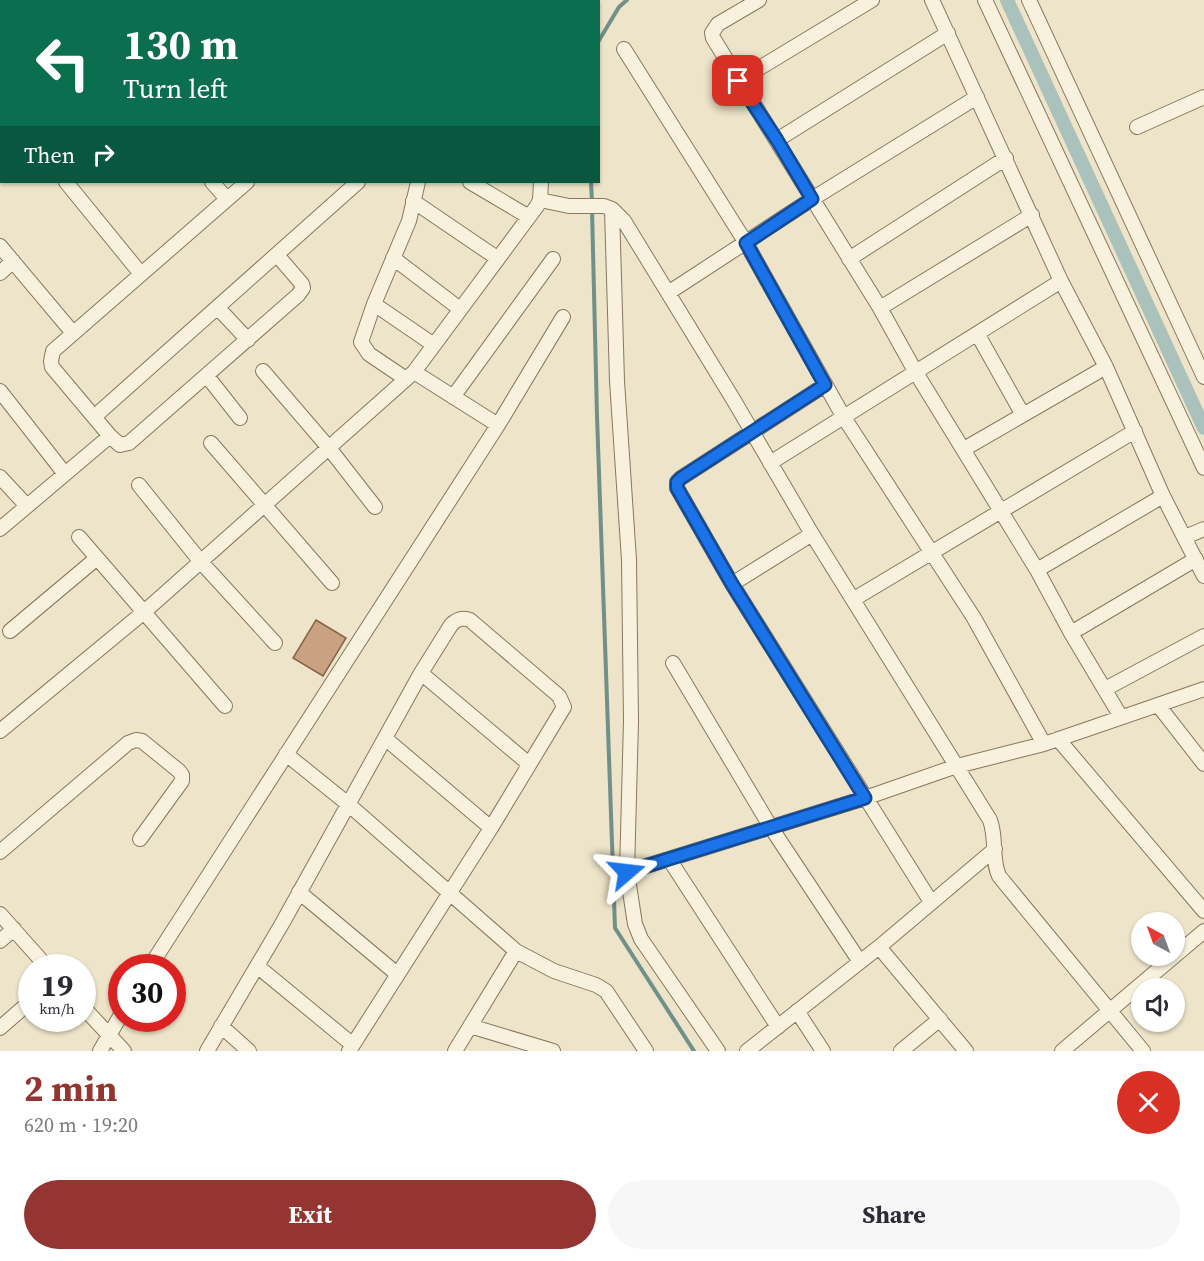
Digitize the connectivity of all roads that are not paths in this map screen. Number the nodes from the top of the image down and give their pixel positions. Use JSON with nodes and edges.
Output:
{"nodes":[{"id":1,"x":759,"y":0,"type":"edge"},
{"id":2,"x":872,"y":0,"type":"edge"},
{"id":3,"x":932,"y":0,"type":"edge"},
{"id":4,"x":985,"y":0,"type":"edge"},
{"id":5,"x":1029,"y":0,"type":"edge"},
{"id":6,"x":948,"y":33,"type":"junction"},
{"id":7,"x":624,"y":49,"type":"dead end"},
{"id":8,"x":738,"y":81,"type":"junction"},
{"id":9,"x":977,"y":97,"type":"junction"},
{"id":10,"x":1204,"y":97,"type":"edge"},
{"id":11,"x":1137,"y":127,"type":"dead end"},
{"id":12,"x":777,"y":140,"type":"junction"},
{"id":13,"x":1006,"y":158,"type":"junction"},
{"id":14,"x":67,"y":183,"type":"edge"},
{"id":15,"x":213,"y":183,"type":"edge"},
{"id":16,"x":246,"y":183,"type":"edge"},
{"id":17,"x":357,"y":183,"type":"edge"},
{"id":18,"x":418,"y":183,"type":"edge"},
{"id":19,"x":472,"y":183,"type":"edge"},
{"id":20,"x":493,"y":183,"type":"edge"},
{"id":21,"x":541,"y":183,"type":"edge"},
{"id":22,"x":492,"y":196,"type":"junction"},
{"id":23,"x":227,"y":199,"type":"junction"},
{"id":24,"x":812,"y":199,"type":"junction"},
{"id":25,"x":540,"y":200,"type":"junction"},
{"id":26,"x":413,"y":201,"type":"junction"},
{"id":27,"x":608,"y":207,"type":"junction"},
{"id":28,"x":1032,"y":214,"type":"junction"},
{"id":29,"x":529,"y":217,"type":"junction"},
{"id":30,"x":746,"y":243,"type":"junction"},
{"id":31,"x":0,"y":246,"type":"edge"},
{"id":32,"x":277,"y":255,"type":"junction"},
{"id":33,"x":393,"y":258,"type":"junction"},
{"id":34,"x":497,"y":258,"type":"junction"},
{"id":35,"x":553,"y":259,"type":"dead end"},
{"id":36,"x":849,"y":259,"type":"junction"},
{"id":37,"x":13,"y":261,"type":"junction"},
{"id":38,"x":0,"y":273,"type":"edge"},
{"id":39,"x":141,"y":274,"type":"junction"},
{"id":40,"x":1061,"y":282,"type":"junction"},
{"id":41,"x":668,"y":293,"type":"junction"},
{"id":42,"x":374,"y":304,"type":"junction"},
{"id":43,"x":218,"y":308,"type":"junction"},
{"id":44,"x":880,"y":308,"type":"junction"},
{"id":45,"x":460,"y":309,"type":"junction"},
{"id":46,"x":563,"y":317,"type":"dead end"},
{"id":47,"x":73,"y":333,"type":"junction"},
{"id":48,"x":978,"y":335,"type":"junction"},
{"id":49,"x":248,"y":340,"type":"junction"},
{"id":50,"x":434,"y":345,"type":"junction"},
{"id":51,"x":1106,"y":367,"type":"junction"},
{"id":52,"x":263,"y":371,"type":"dead end"},
{"id":53,"x":915,"y":371,"type":"junction"},
{"id":54,"x":410,"y":375,"type":"junction"},
{"id":55,"x":207,"y":376,"type":"junction"},
{"id":56,"x":1204,"y":377,"type":"edge"},
{"id":57,"x":825,"y":385,"type":"junction"},
{"id":58,"x":0,"y":391,"type":"edge"},
{"id":59,"x":453,"y":397,"type":"junction"},
{"id":60,"x":1023,"y":415,"type":"junction"},
{"id":61,"x":843,"y":416,"type":"junction"},
{"id":62,"x":94,"y":417,"type":"junction"},
{"id":63,"x":240,"y":418,"type":"dead end"},
{"id":64,"x":498,"y":425,"type":"junction"},
{"id":65,"x":751,"y":431,"type":"junction"},
{"id":66,"x":1134,"y":431,"type":"junction"},
{"id":67,"x":110,"y":436,"type":"junction"},
{"id":68,"x":211,"y":443,"type":"dead end"},
{"id":69,"x":329,"y":448,"type":"junction"},
{"id":70,"x":964,"y":449,"type":"junction"},
{"id":71,"x":770,"y":463,"type":"junction"},
{"id":72,"x":1204,"y":468,"type":"edge"},
{"id":73,"x":65,"y":474,"type":"junction"},
{"id":74,"x":0,"y":477,"type":"edge"},
{"id":75,"x":139,"y":485,"type":"dead end"},
{"id":76,"x":1163,"y":496,"type":"junction"},
{"id":77,"x":27,"y":506,"type":"junction"},
{"id":78,"x":264,"y":506,"type":"junction"},
{"id":79,"x":375,"y":507,"type":"dead end"},
{"id":80,"x":1000,"y":512,"type":"junction"},
{"id":81,"x":1204,"y":529,"type":"edge"},
{"id":82,"x":0,"y":530,"type":"edge"},
{"id":83,"x":812,"y":534,"type":"junction"},
{"id":84,"x":79,"y":537,"type":"dead end"},
{"id":85,"x":1185,"y":537,"type":"junction"},
{"id":86,"x":932,"y":554,"type":"junction"},
{"id":87,"x":98,"y":558,"type":"junction"},
{"id":88,"x":1196,"y":559,"type":"junction"},
{"id":89,"x":201,"y":562,"type":"junction"},
{"id":90,"x":1037,"y":570,"type":"junction"},
{"id":91,"x":1204,"y":576,"type":"edge"},
{"id":92,"x":332,"y":583,"type":"dead end"},
{"id":93,"x":732,"y":584,"type":"junction"},
{"id":94,"x":854,"y":600,"type":"junction"},
{"id":95,"x":144,"y":612,"type":"junction"},
{"id":96,"x":10,"y":631,"type":"dead end"},
{"id":97,"x":1071,"y":633,"type":"junction"},
{"id":98,"x":1204,"y":636,"type":"edge"},
{"id":99,"x":275,"y":643,"type":"dead end"},
{"id":100,"x":674,"y":663,"type":"dead end"},
{"id":101,"x":421,"y":673,"type":"junction"},
{"id":102,"x":1105,"y":689,"type":"junction"},
{"id":103,"x":1204,"y":689,"type":"edge"},
{"id":104,"x":1158,"y":705,"type":"junction"},
{"id":105,"x":225,"y":706,"type":"dead end"},
{"id":106,"x":1121,"y":717,"type":"junction"},
{"id":107,"x":0,"y":731,"type":"edge"},
{"id":108,"x":386,"y":739,"type":"junction"},
{"id":109,"x":1058,"y":739,"type":"junction"},
{"id":110,"x":1044,"y":744,"type":"junction"},
{"id":111,"x":286,"y":754,"type":"junction"},
{"id":112,"x":529,"y":764,"type":"junction"},
{"id":113,"x":1204,"y":764,"type":"edge"},
{"id":114,"x":957,"y":766,"type":"junction"},
{"id":115,"x":865,"y":798,"type":"junction"},
{"id":116,"x":348,"y":804,"type":"junction"},
{"id":117,"x":770,"y":826,"type":"junction"},
{"id":118,"x":491,"y":828,"type":"junction"},
{"id":119,"x":140,"y":839,"type":"dead end"},
{"id":120,"x":995,"y":849,"type":"junction"},
{"id":121,"x":0,"y":852,"type":"edge"},
{"id":122,"x":669,"y":859,"type":"junction"},
{"id":123,"x":627,"y":872,"type":"junction"},
{"id":124,"x":299,"y":892,"type":"junction"},
{"id":125,"x":450,"y":893,"type":"junction"},
{"id":126,"x":931,"y":902,"type":"junction"},
{"id":127,"x":1204,"y":911,"type":"edge"},
{"id":128,"x":0,"y":914,"type":"edge"},
{"id":129,"x":14,"y":929,"type":"junction"},
{"id":130,"x":1204,"y":931,"type":"edge"},
{"id":131,"x":0,"y":941,"type":"edge"},
{"id":132,"x":879,"y":947,"type":"junction"},
{"id":133,"x":516,"y":951,"type":"junction"},
{"id":134,"x":36,"y":954,"type":"edge"},
{"id":135,"x":158,"y":954,"type":"edge"},
{"id":136,"x":860,"y":963,"type":"junction"},
{"id":137,"x":257,"y":966,"type":"junction"},
{"id":138,"x":398,"y":974,"type":"junction"},
{"id":139,"x":1109,"y":1010,"type":"junction"},
{"id":140,"x":797,"y":1011,"type":"junction"},
{"id":141,"x":18,"y":1012,"type":"edge"},
{"id":142,"x":940,"y":1019,"type":"junction"},
{"id":143,"x":96,"y":1022,"type":"edge"},
{"id":144,"x":221,"y":1026,"type":"junction"},
{"id":145,"x":470,"y":1026,"type":"junction"},
{"id":146,"x":778,"y":1027,"type":"junction"},
{"id":147,"x":0,"y":1028,"type":"edge"},
{"id":148,"x":110,"y":1032,"type":"edge"},
{"id":149,"x":108,"y":1036,"type":"junction"},
{"id":150,"x":351,"y":1048,"type":"edge"},
{"id":151,"x":100,"y":1051,"type":"edge"},
{"id":152,"x":124,"y":1051,"type":"edge"},
{"id":153,"x":207,"y":1051,"type":"edge"},
{"id":154,"x":249,"y":1051,"type":"edge"},
{"id":155,"x":454,"y":1051,"type":"edge"},
{"id":156,"x":553,"y":1051,"type":"edge"},
{"id":157,"x":646,"y":1051,"type":"edge"},
{"id":158,"x":718,"y":1051,"type":"edge"},
{"id":159,"x":747,"y":1051,"type":"edge"},
{"id":160,"x":823,"y":1051,"type":"edge"},
{"id":161,"x":901,"y":1051,"type":"edge"},
{"id":162,"x":966,"y":1051,"type":"edge"},
{"id":163,"x":1062,"y":1051,"type":"edge"},
{"id":164,"x":1143,"y":1051,"type":"edge"}],
"edges":[{"from":1,"to":8,"type":"street"},
{"from":2,"to":8,"type":"street"},
{"from":3,"to":6,"type":"street"},
{"from":4,"to":72,"type":"street"},
{"from":5,"to":56,"type":"street"},
{"from":6,"to":9,"type":"street"},
{"from":6,"to":12,"type":"street"},
{"from":7,"to":30,"type":"street"},
{"from":8,"to":12,"type":"street"},
{"from":9,"to":13,"type":"street"},
{"from":9,"to":24,"type":"street"},
{"from":10,"to":11,"type":"street"},
{"from":12,"to":24,"type":"street"},
{"from":13,"to":28,"type":"street"},
{"from":13,"to":36,"type":"street"},
{"from":14,"to":39,"type":"street"},
{"from":15,"to":23,"type":"street"},
{"from":16,"to":23,"type":"street"},
{"from":17,"to":32,"type":"street"},
{"from":18,"to":26,"type":"street"},
{"from":19,"to":22,"type":"street"},
{"from":20,"to":22,"type":"street"},
{"from":21,"to":25,"type":"street"},
{"from":22,"to":29,"type":"street"},
{"from":23,"to":39,"type":"street"},
{"from":24,"to":30,"type":"street"},
{"from":24,"to":36,"type":"street"},
{"from":25,"to":27,"type":"street"},
{"from":25,"to":29,"type":"street"},
{"from":26,"to":33,"type":"street"},
{"from":26,"to":34,"type":"street"},
{"from":27,"to":41,"type":"street"},
{"from":27,"to":123,"type":"street"},
{"from":28,"to":40,"type":"street"},
{"from":28,"to":44,"type":"street"},
{"from":29,"to":34,"type":"street"},
{"from":30,"to":41,"type":"street"},
{"from":30,"to":57,"type":"street"},
{"from":31,"to":37,"type":"street"},
{"from":32,"to":43,"type":"street"},
{"from":32,"to":49,"type":"street"},
{"from":33,"to":42,"type":"street"},
{"from":33,"to":45,"type":"street"},
{"from":34,"to":45,"type":"street"},
{"from":35,"to":59,"type":"street"},
{"from":36,"to":44,"type":"street"},
{"from":37,"to":38,"type":"street"},
{"from":37,"to":47,"type":"street"},
{"from":39,"to":47,"type":"street"},
{"from":40,"to":48,"type":"street"},
{"from":40,"to":51,"type":"street"},
{"from":41,"to":65,"type":"street"},
{"from":42,"to":50,"type":"street"},
{"from":42,"to":54,"type":"street"},
{"from":43,"to":49,"type":"street"},
{"from":43,"to":62,"type":"street"},
{"from":44,"to":53,"type":"street"},
{"from":45,"to":50,"type":"street"},
{"from":46,"to":64,"type":"street"},
{"from":47,"to":62,"type":"street"},
{"from":48,"to":53,"type":"street"},
{"from":48,"to":60,"type":"street"},
{"from":49,"to":55,"type":"street"},
{"from":50,"to":54,"type":"street"},
{"from":51,"to":60,"type":"street"},
{"from":51,"to":66,"type":"street"},
{"from":52,"to":69,"type":"street"},
{"from":53,"to":61,"type":"street"},
{"from":53,"to":70,"type":"street"},
{"from":54,"to":59,"type":"street"},
{"from":54,"to":69,"type":"street"},
{"from":55,"to":63,"type":"street"},
{"from":55,"to":67,"type":"street"},
{"from":57,"to":61,"type":"street"},
{"from":57,"to":65,"type":"street"},
{"from":58,"to":73,"type":"street"},
{"from":59,"to":64,"type":"street"},
{"from":60,"to":70,"type":"street"},
{"from":61,"to":71,"type":"street"},
{"from":61,"to":86,"type":"street"},
{"from":62,"to":67,"type":"street"},
{"from":64,"to":111,"type":"street"},
{"from":65,"to":71,"type":"street"},
{"from":65,"to":93,"type":"street"},
{"from":66,"to":76,"type":"street"},
{"from":66,"to":80,"type":"street"},
{"from":67,"to":73,"type":"street"},
{"from":68,"to":78,"type":"street"},
{"from":69,"to":78,"type":"street"},
{"from":69,"to":79,"type":"street"},
{"from":70,"to":80,"type":"street"},
{"from":71,"to":83,"type":"street"},
{"from":73,"to":77,"type":"street"},
{"from":74,"to":77,"type":"street"},
{"from":75,"to":89,"type":"street"},
{"from":76,"to":85,"type":"street"},
{"from":76,"to":90,"type":"street"},
{"from":77,"to":82,"type":"street"},
{"from":78,"to":89,"type":"street"},
{"from":78,"to":92,"type":"street"},
{"from":80,"to":86,"type":"street"},
{"from":80,"to":90,"type":"street"},
{"from":81,"to":85,"type":"street"},
{"from":83,"to":93,"type":"street"},
{"from":83,"to":94,"type":"street"},
{"from":84,"to":87,"type":"street"},
{"from":85,"to":88,"type":"street"},
{"from":86,"to":94,"type":"street"},
{"from":86,"to":110,"type":"street"},
{"from":87,"to":95,"type":"street"},
{"from":87,"to":96,"type":"street"},
{"from":88,"to":91,"type":"street"},
{"from":88,"to":97,"type":"street"},
{"from":89,"to":95,"type":"street"},
{"from":89,"to":99,"type":"street"},
{"from":90,"to":97,"type":"street"},
{"from":93,"to":115,"type":"street"},
{"from":94,"to":114,"type":"street"},
{"from":95,"to":105,"type":"street"},
{"from":95,"to":107,"type":"street"},
{"from":97,"to":102,"type":"street"},
{"from":98,"to":102,"type":"street"},
{"from":100,"to":117,"type":"street"},
{"from":101,"to":108,"type":"street"},
{"from":101,"to":112,"type":"street"},
{"from":101,"to":112,"type":"street"},
{"from":102,"to":106,"type":"street"},
{"from":103,"to":104,"type":"street"},
{"from":104,"to":106,"type":"street"},
{"from":104,"to":113,"type":"street"},
{"from":106,"to":109,"type":"street"},
{"from":108,"to":116,"type":"street"},
{"from":108,"to":118,"type":"street"},
{"from":109,"to":110,"type":"street"},
{"from":109,"to":127,"type":"street"},
{"from":110,"to":114,"type":"street"},
{"from":111,"to":116,"type":"street"},
{"from":111,"to":135,"type":"street"},
{"from":112,"to":118,"type":"street"},
{"from":114,"to":115,"type":"street"},
{"from":114,"to":120,"type":"street"},
{"from":115,"to":117,"type":"street"},
{"from":115,"to":126,"type":"street"},
{"from":116,"to":124,"type":"street"},
{"from":116,"to":125,"type":"street"},
{"from":117,"to":122,"type":"street"},
{"from":117,"to":136,"type":"street"},
{"from":118,"to":125,"type":"street"},
{"from":119,"to":121,"type":"street"},
{"from":120,"to":126,"type":"street"},
{"from":120,"to":139,"type":"street"},
{"from":122,"to":123,"type":"street"},
{"from":122,"to":146,"type":"street"},
{"from":123,"to":158,"type":"street"},
{"from":124,"to":137,"type":"street"},
{"from":124,"to":138,"type":"street"},
{"from":125,"to":133,"type":"street"},
{"from":125,"to":138,"type":"street"},
{"from":126,"to":132,"type":"street"},
{"from":128,"to":129,"type":"street"},
{"from":129,"to":131,"type":"street"},
{"from":129,"to":134,"type":"street"},
{"from":130,"to":139,"type":"street"},
{"from":132,"to":136,"type":"street"},
{"from":132,"to":142,"type":"street"},
{"from":133,"to":145,"type":"street"},
{"from":133,"to":157,"type":"street"},
{"from":136,"to":140,"type":"street"},
{"from":137,"to":144,"type":"street"},
{"from":137,"to":150,"type":"street"},
{"from":138,"to":150,"type":"street"},
{"from":139,"to":163,"type":"street"},
{"from":139,"to":164,"type":"street"},
{"from":140,"to":146,"type":"street"},
{"from":140,"to":160,"type":"street"},
{"from":141,"to":147,"type":"street"},
{"from":142,"to":161,"type":"street"},
{"from":142,"to":162,"type":"street"},
{"from":143,"to":149,"type":"street"},
{"from":144,"to":153,"type":"street"},
{"from":144,"to":154,"type":"street"},
{"from":145,"to":155,"type":"street"},
{"from":145,"to":156,"type":"street"},
{"from":146,"to":159,"type":"street"},
{"from":148,"to":149,"type":"street"},
{"from":149,"to":151,"type":"street"},
{"from":149,"to":152,"type":"street"}]}
